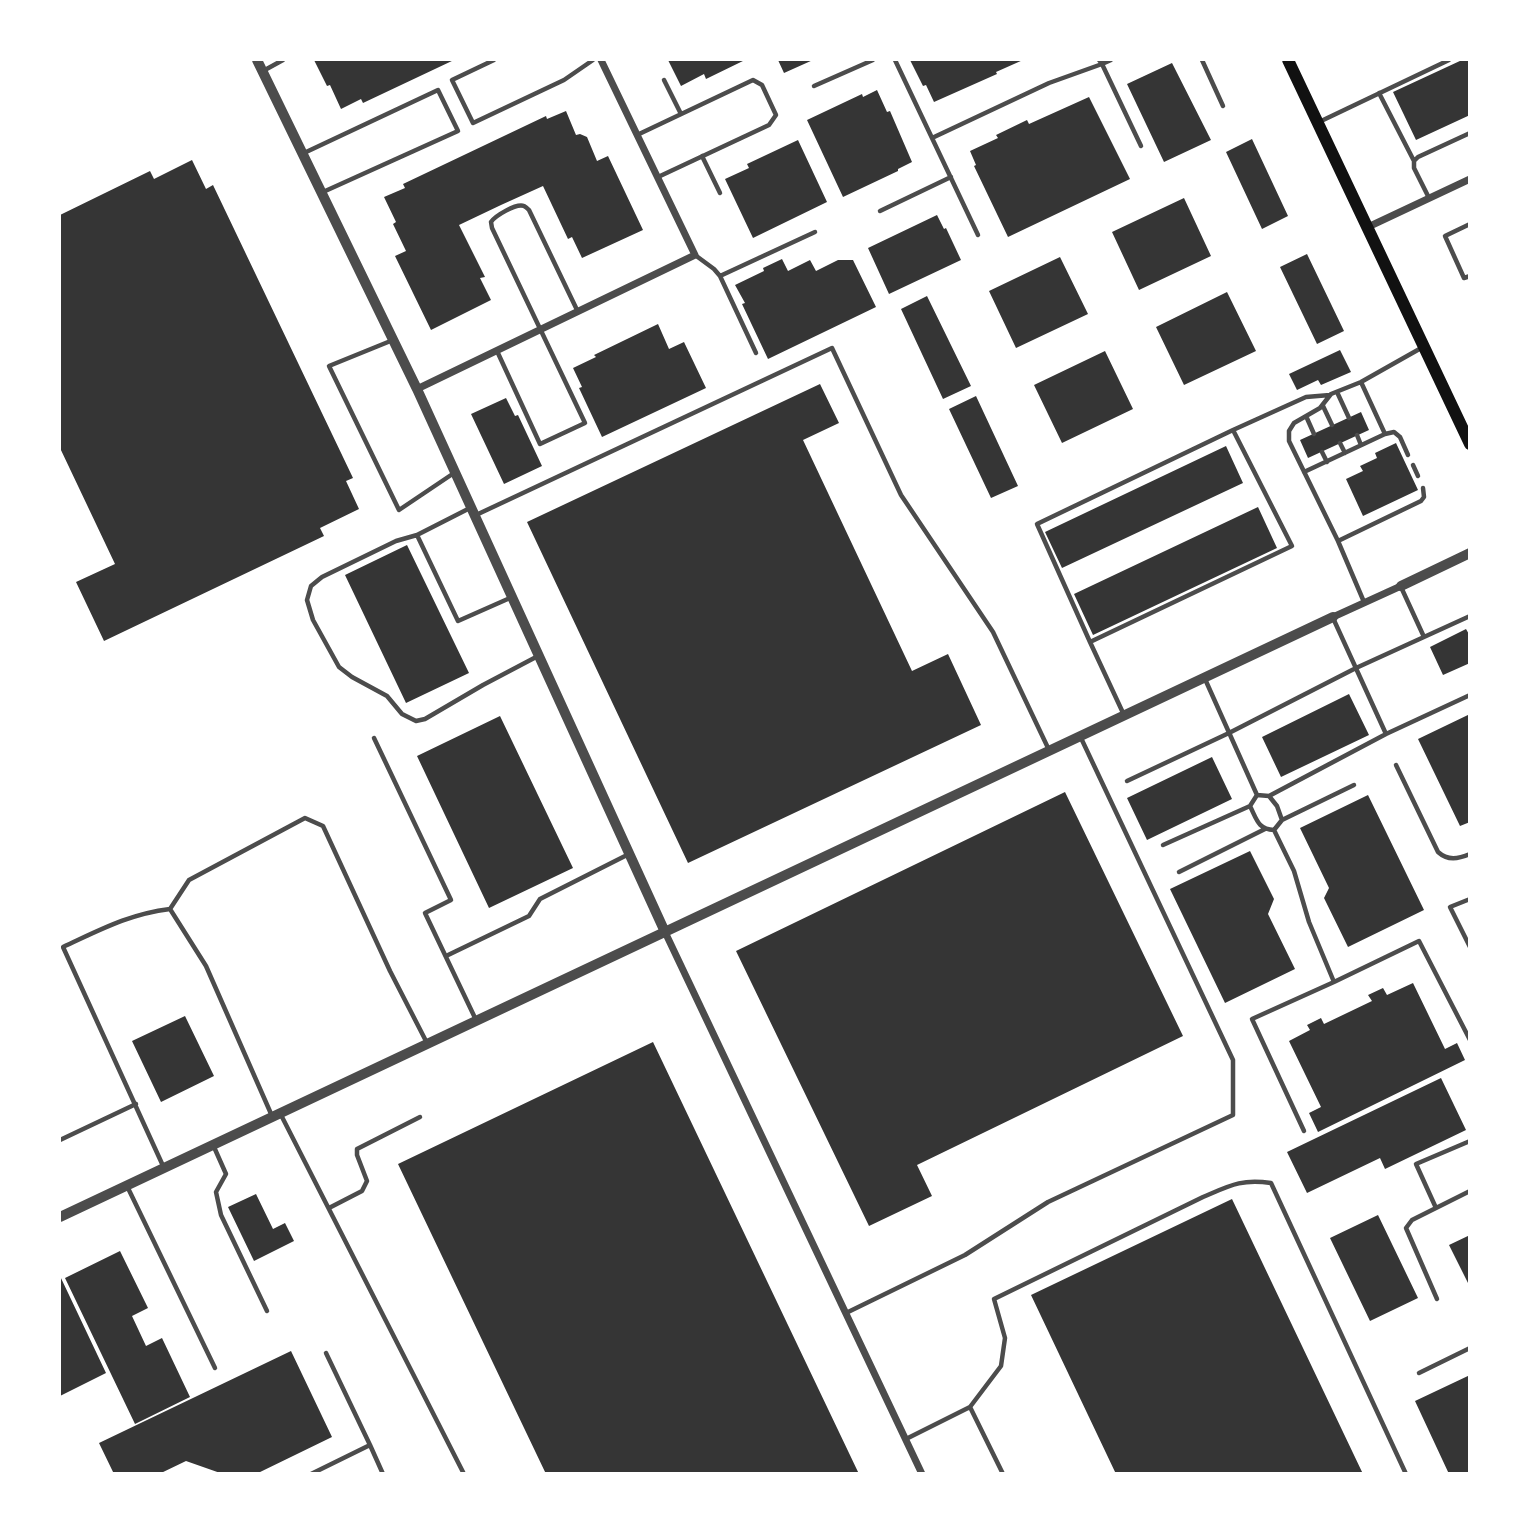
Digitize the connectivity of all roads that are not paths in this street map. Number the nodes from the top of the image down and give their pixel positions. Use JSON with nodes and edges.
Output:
{"nodes":[{"id":1,"x":257,"y":60,"type":"edge"},
{"id":2,"x":283,"y":60,"type":"edge"},
{"id":3,"x":494,"y":60,"type":"edge"},
{"id":4,"x":593,"y":60,"type":"edge"},
{"id":5,"x":601,"y":60,"type":"edge"},
{"id":6,"x":873,"y":60,"type":"edge"},
{"id":7,"x":895,"y":60,"type":"edge"},
{"id":8,"x":1111,"y":60,"type":"edge"},
{"id":9,"x":1202,"y":60,"type":"edge"},
{"id":10,"x":1289,"y":60,"type":"edge"},
{"id":11,"x":1449,"y":60,"type":"edge"},
{"id":12,"x":1100,"y":62,"type":"edge"},
{"id":13,"x":262,"y":71,"type":"junction"},
{"id":14,"x":664,"y":80,"type":"dead end"},
{"id":15,"x":814,"y":86,"type":"dead end"},
{"id":16,"x":1379,"y":93,"type":"junction"},
{"id":17,"x":1223,"y":106,"type":"dead end"},
{"id":18,"x":681,"y":114,"type":"junction"},
{"id":19,"x":1318,"y":123,"type":"junction"},
{"id":20,"x":1469,"y":133,"type":"edge"},
{"id":21,"x":637,"y":135,"type":"junction"},
{"id":22,"x":932,"y":138,"type":"junction"},
{"id":23,"x":1141,"y":146,"type":"dead end"},
{"id":24,"x":303,"y":154,"type":"junction"},
{"id":25,"x":702,"y":156,"type":"junction"},
{"id":26,"x":1414,"y":161,"type":"junction"},
{"id":27,"x":658,"y":177,"type":"junction"},
{"id":28,"x":951,"y":177,"type":"junction"},
{"id":29,"x":1469,"y":179,"type":"edge"},
{"id":30,"x":321,"y":192,"type":"junction"},
{"id":31,"x":720,"y":193,"type":"dead end"},
{"id":32,"x":1429,"y":198,"type":"junction"},
{"id":33,"x":880,"y":211,"type":"dead end"},
{"id":34,"x":1469,"y":225,"type":"edge"},
{"id":35,"x":1368,"y":227,"type":"junction"},
{"id":36,"x":815,"y":232,"type":"dead end"},
{"id":37,"x":978,"y":235,"type":"dead end"},
{"id":38,"x":695,"y":255,"type":"junction"},
{"id":39,"x":720,"y":276,"type":"junction"},
{"id":40,"x":1469,"y":276,"type":"edge"},
{"id":41,"x":578,"y":312,"type":"junction"},
{"id":42,"x":540,"y":330,"type":"junction"},
{"id":43,"x":393,"y":340,"type":"junction"},
{"id":44,"x":1424,"y":347,"type":"junction"},
{"id":45,"x":496,"y":351,"type":"junction"},
{"id":46,"x":756,"y":353,"type":"dead end"},
{"id":47,"x":1360,"y":382,"type":"junction"},
{"id":48,"x":417,"y":389,"type":"junction"},
{"id":49,"x":1334,"y":393,"type":"junction"},
{"id":50,"x":1323,"y":406,"type":"junction"},
{"id":51,"x":1306,"y":416,"type":"junction"},
{"id":52,"x":1349,"y":418,"type":"dead end"},
{"id":53,"x":1332,"y":425,"type":"dead end"},
{"id":54,"x":1233,"y":430,"type":"junction"},
{"id":55,"x":1314,"y":434,"type":"dead end"},
{"id":56,"x":1385,"y":434,"type":"junction"},
{"id":57,"x":1357,"y":436,"type":"dead end"},
{"id":58,"x":1340,"y":443,"type":"dead end"},
{"id":59,"x":1469,"y":444,"type":"edge"},
{"id":60,"x":1361,"y":445,"type":"junction"},
{"id":61,"x":1322,"y":452,"type":"dead end"},
{"id":62,"x":1345,"y":453,"type":"junction"},
{"id":63,"x":1408,"y":455,"type":"dead end"},
{"id":64,"x":1327,"y":461,"type":"junction"},
{"id":65,"x":1413,"y":465,"type":"dead end"},
{"id":66,"x":455,"y":472,"type":"junction"},
{"id":67,"x":1304,"y":472,"type":"junction"},
{"id":68,"x":1418,"y":476,"type":"dead end"},
{"id":69,"x":1423,"y":488,"type":"dead end"},
{"id":70,"x":473,"y":511,"type":"junction"},
{"id":71,"x":417,"y":535,"type":"junction"},
{"id":72,"x":1338,"y":541,"type":"junction"},
{"id":73,"x":1469,"y":553,"type":"edge"},
{"id":74,"x":1401,"y":586,"type":"junction"},
{"id":75,"x":512,"y":597,"type":"junction"},
{"id":76,"x":1365,"y":603,"type":"junction"},
{"id":77,"x":1469,"y":616,"type":"edge"},
{"id":78,"x":1333,"y":617,"type":"junction"},
{"id":79,"x":1424,"y":637,"type":"junction"},
{"id":80,"x":1090,"y":642,"type":"junction"},
{"id":81,"x":539,"y":656,"type":"junction"},
{"id":82,"x":1356,"y":668,"type":"junction"},
{"id":83,"x":1204,"y":678,"type":"junction"},
{"id":84,"x":1469,"y":695,"type":"edge"},
{"id":85,"x":1124,"y":716,"type":"junction"},
{"id":86,"x":1229,"y":733,"type":"junction"},
{"id":87,"x":1386,"y":734,"type":"junction"},
{"id":88,"x":1080,"y":737,"type":"junction"},
{"id":89,"x":374,"y":738,"type":"dead end"},
{"id":90,"x":1050,"y":751,"type":"junction"},
{"id":91,"x":1396,"y":765,"type":"dead end"},
{"id":92,"x":1127,"y":781,"type":"dead end"},
{"id":93,"x":1354,"y":785,"type":"dead end"},
{"id":94,"x":1257,"y":795,"type":"junction"},
{"id":95,"x":1269,"y":796,"type":"junction"},
{"id":96,"x":1250,"y":806,"type":"junction"},
{"id":97,"x":1282,"y":820,"type":"junction"},
{"id":98,"x":1265,"y":829,"type":"junction"},
{"id":99,"x":1275,"y":830,"type":"junction"},
{"id":100,"x":1163,"y":845,"type":"dead end"},
{"id":101,"x":629,"y":854,"type":"junction"},
{"id":102,"x":1469,"y":854,"type":"edge"},
{"id":103,"x":1179,"y":872,"type":"dead end"},
{"id":104,"x":1469,"y":899,"type":"edge"},
{"id":105,"x":170,"y":909,"type":"junction"},
{"id":106,"x":665,"y":932,"type":"junction"},
{"id":107,"x":1469,"y":947,"type":"edge"},
{"id":108,"x":446,"y":956,"type":"junction"},
{"id":109,"x":1334,"y":982,"type":"junction"},
{"id":110,"x":476,"y":1021,"type":"junction"},
{"id":111,"x":1469,"y":1040,"type":"edge"},
{"id":112,"x":427,"y":1044,"type":"junction"},
{"id":113,"x":135,"y":1104,"type":"junction"},
{"id":114,"x":276,"y":1115,"type":"junction"},
{"id":115,"x":420,"y":1117,"type":"dead end"},
{"id":116,"x":1304,"y":1131,"type":"dead end"},
{"id":117,"x":60,"y":1140,"type":"edge"},
{"id":118,"x":1469,"y":1141,"type":"edge"},
{"id":119,"x":213,"y":1145,"type":"junction"},
{"id":120,"x":164,"y":1168,"type":"junction"},
{"id":121,"x":127,"y":1186,"type":"junction"},
{"id":122,"x":1469,"y":1191,"type":"edge"},
{"id":123,"x":329,"y":1208,"type":"junction"},
{"id":124,"x":1436,"y":1208,"type":"junction"},
{"id":125,"x":60,"y":1217,"type":"edge"},
{"id":126,"x":1437,"y":1299,"type":"dead end"},
{"id":127,"x":267,"y":1311,"type":"dead end"},
{"id":128,"x":846,"y":1313,"type":"junction"},
{"id":129,"x":1469,"y":1348,"type":"edge"},
{"id":130,"x":326,"y":1353,"type":"dead end"},
{"id":131,"x":215,"y":1368,"type":"dead end"},
{"id":132,"x":1419,"y":1373,"type":"dead end"},
{"id":133,"x":971,"y":1407,"type":"junction"},
{"id":134,"x":906,"y":1439,"type":"junction"},
{"id":135,"x":370,"y":1445,"type":"junction"},
{"id":136,"x":311,"y":1474,"type":"edge"},
{"id":137,"x":383,"y":1474,"type":"edge"},
{"id":138,"x":464,"y":1474,"type":"edge"},
{"id":139,"x":922,"y":1474,"type":"edge"},
{"id":140,"x":1003,"y":1474,"type":"edge"},
{"id":141,"x":1406,"y":1474,"type":"edge"}],
"edges":[{"from":1,"to":13,"type":"street"},
{"from":2,"to":13,"type":"lane"},
{"from":3,"to":4,"type":"lane"},
{"from":5,"to":21,"type":"street"},
{"from":6,"to":15,"type":"lane"},
{"from":7,"to":22,"type":"lane"},
{"from":8,"to":12,"type":"lane"},
{"from":9,"to":17,"type":"lane"},
{"from":10,"to":19,"type":"main road"},
{"from":11,"to":16,"type":"lane"},
{"from":12,"to":22,"type":"lane"},
{"from":12,"to":23,"type":"lane"},
{"from":13,"to":24,"type":"street"},
{"from":14,"to":18,"type":"lane"},
{"from":16,"to":19,"type":"lane"},
{"from":16,"to":26,"type":"lane"},
{"from":18,"to":21,"type":"lane"},
{"from":18,"to":25,"type":"lane"},
{"from":19,"to":35,"type":"main road"},
{"from":20,"to":26,"type":"lane"},
{"from":21,"to":27,"type":"street"},
{"from":22,"to":28,"type":"lane"},
{"from":24,"to":30,"type":"street"},
{"from":24,"to":30,"type":"lane"},
{"from":25,"to":27,"type":"lane"},
{"from":25,"to":31,"type":"lane"},
{"from":26,"to":32,"type":"lane"},
{"from":27,"to":38,"type":"street"},
{"from":28,"to":33,"type":"lane"},
{"from":28,"to":37,"type":"lane"},
{"from":29,"to":32,"type":"street"},
{"from":30,"to":43,"type":"street"},
{"from":32,"to":35,"type":"street"},
{"from":34,"to":40,"type":"lane"},
{"from":35,"to":44,"type":"main road"},
{"from":36,"to":39,"type":"lane"},
{"from":38,"to":39,"type":"lane"},
{"from":38,"to":41,"type":"street"},
{"from":39,"to":46,"type":"lane"},
{"from":41,"to":42,"type":"street"},
{"from":41,"to":42,"type":"lane"},
{"from":42,"to":45,"type":"street"},
{"from":42,"to":45,"type":"lane"},
{"from":43,"to":48,"type":"street"},
{"from":43,"to":66,"type":"lane"},
{"from":44,"to":47,"type":"lane"},
{"from":44,"to":59,"type":"main road"},
{"from":45,"to":48,"type":"street"},
{"from":47,"to":49,"type":"lane"},
{"from":47,"to":56,"type":"lane"},
{"from":48,"to":66,"type":"street"},
{"from":49,"to":50,"type":"lane"},
{"from":49,"to":52,"type":"lane"},
{"from":49,"to":54,"type":"lane"},
{"from":50,"to":51,"type":"lane"},
{"from":50,"to":53,"type":"lane"},
{"from":51,"to":55,"type":"lane"},
{"from":51,"to":67,"type":"lane"},
{"from":54,"to":80,"type":"lane"},
{"from":54,"to":80,"type":"lane"},
{"from":56,"to":60,"type":"lane"},
{"from":56,"to":63,"type":"lane"},
{"from":57,"to":60,"type":"lane"},
{"from":58,"to":62,"type":"lane"},
{"from":60,"to":62,"type":"lane"},
{"from":61,"to":64,"type":"lane"},
{"from":62,"to":64,"type":"lane"},
{"from":64,"to":67,"type":"lane"},
{"from":65,"to":68,"type":"lane"},
{"from":66,"to":70,"type":"street"},
{"from":67,"to":72,"type":"lane"},
{"from":69,"to":72,"type":"lane"},
{"from":70,"to":71,"type":"lane"},
{"from":70,"to":75,"type":"street"},
{"from":70,"to":90,"type":"lane"},
{"from":71,"to":75,"type":"lane"},
{"from":71,"to":81,"type":"lane"},
{"from":72,"to":76,"type":"lane"},
{"from":73,"to":74,"type":"street"},
{"from":74,"to":76,"type":"street"},
{"from":74,"to":79,"type":"lane"},
{"from":75,"to":81,"type":"street"},
{"from":76,"to":78,"type":"street"},
{"from":77,"to":79,"type":"lane"},
{"from":78,"to":82,"type":"lane"},
{"from":78,"to":83,"type":"street"},
{"from":79,"to":82,"type":"lane"},
{"from":80,"to":85,"type":"lane"},
{"from":81,"to":101,"type":"street"},
{"from":82,"to":86,"type":"lane"},
{"from":82,"to":87,"type":"lane"},
{"from":83,"to":85,"type":"street"},
{"from":83,"to":86,"type":"lane"},
{"from":84,"to":87,"type":"lane"},
{"from":85,"to":88,"type":"street"},
{"from":86,"to":92,"type":"lane"},
{"from":86,"to":94,"type":"lane"},
{"from":87,"to":95,"type":"lane"},
{"from":88,"to":90,"type":"street"},
{"from":88,"to":128,"type":"lane"},
{"from":89,"to":108,"type":"lane"},
{"from":90,"to":106,"type":"street"},
{"from":91,"to":102,"type":"lane"},
{"from":93,"to":97,"type":"lane"},
{"from":94,"to":95,"type":"lane"},
{"from":94,"to":96,"type":"lane"},
{"from":95,"to":97,"type":"lane"},
{"from":96,"to":98,"type":"lane"},
{"from":96,"to":100,"type":"lane"},
{"from":97,"to":99,"type":"lane"},
{"from":98,"to":99,"type":"lane"},
{"from":98,"to":103,"type":"lane"},
{"from":99,"to":109,"type":"lane"},
{"from":101,"to":106,"type":"street"},
{"from":101,"to":108,"type":"lane"},
{"from":104,"to":107,"type":"lane"},
{"from":105,"to":112,"type":"lane"},
{"from":105,"to":113,"type":"lane"},
{"from":105,"to":114,"type":"lane"},
{"from":106,"to":110,"type":"street"},
{"from":106,"to":128,"type":"street"},
{"from":108,"to":110,"type":"lane"},
{"from":109,"to":111,"type":"lane"},
{"from":109,"to":116,"type":"lane"},
{"from":110,"to":112,"type":"street"},
{"from":112,"to":114,"type":"street"},
{"from":113,"to":117,"type":"lane"},
{"from":113,"to":120,"type":"lane"},
{"from":114,"to":119,"type":"street"},
{"from":114,"to":123,"type":"lane"},
{"from":115,"to":123,"type":"lane"},
{"from":118,"to":124,"type":"lane"},
{"from":119,"to":120,"type":"street"},
{"from":119,"to":127,"type":"lane"},
{"from":120,"to":121,"type":"street"},
{"from":121,"to":125,"type":"street"},
{"from":121,"to":131,"type":"lane"},
{"from":122,"to":124,"type":"lane"},
{"from":123,"to":138,"type":"lane"},
{"from":124,"to":126,"type":"lane"},
{"from":128,"to":134,"type":"street"},
{"from":129,"to":132,"type":"lane"},
{"from":130,"to":135,"type":"lane"},
{"from":133,"to":134,"type":"lane"},
{"from":133,"to":140,"type":"lane"},
{"from":133,"to":141,"type":"lane"},
{"from":134,"to":139,"type":"street"},
{"from":135,"to":136,"type":"lane"},
{"from":135,"to":137,"type":"lane"}]}
